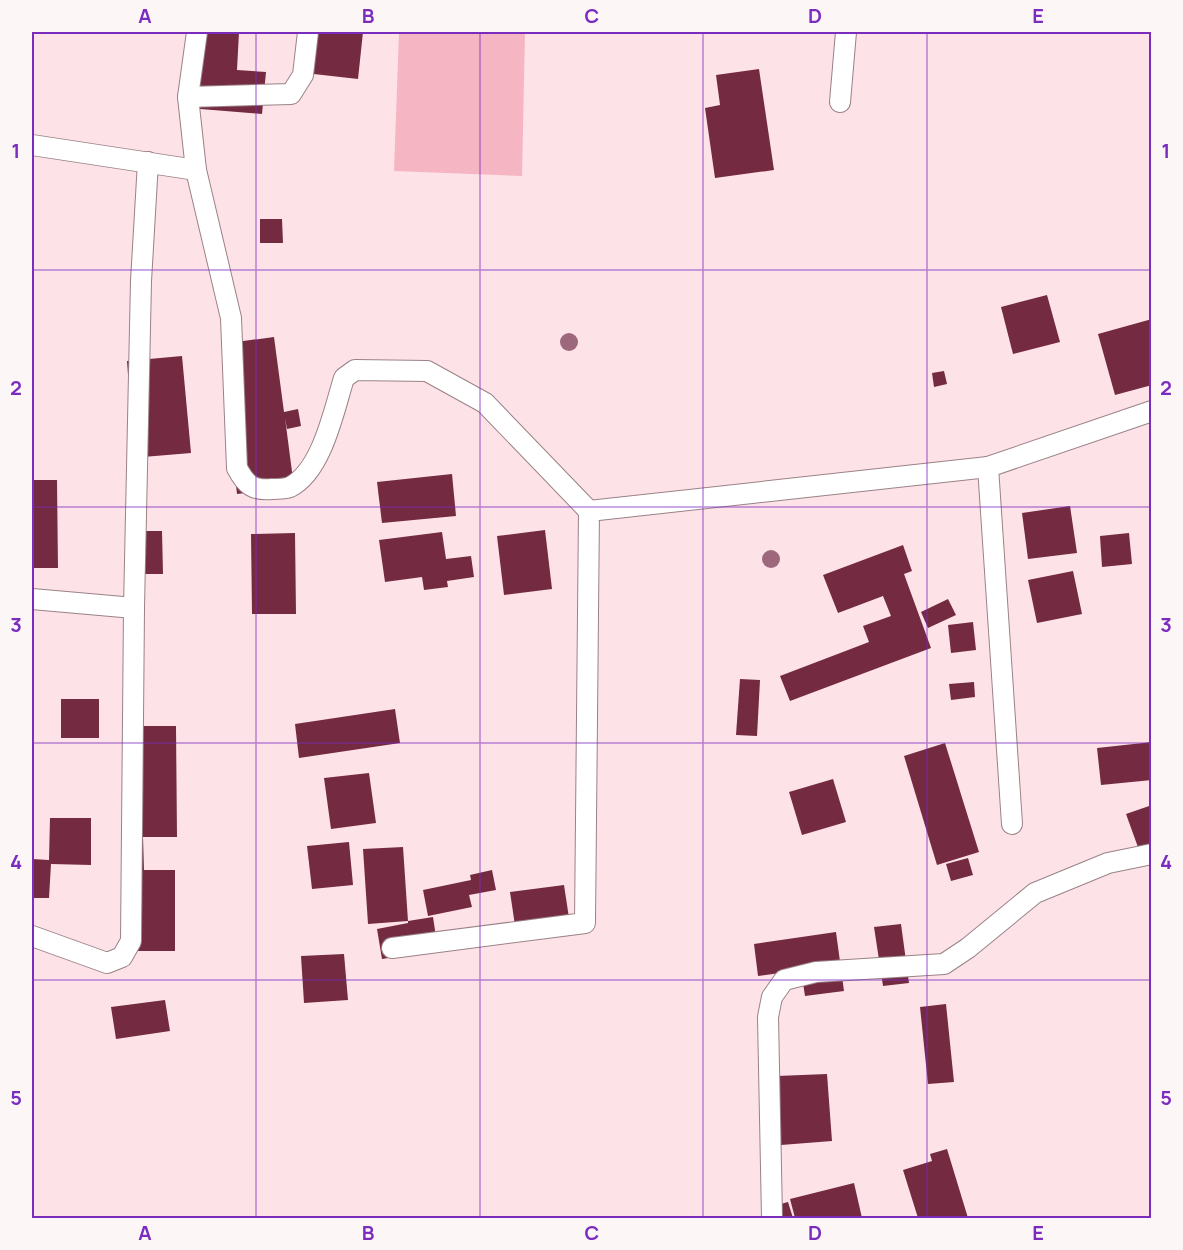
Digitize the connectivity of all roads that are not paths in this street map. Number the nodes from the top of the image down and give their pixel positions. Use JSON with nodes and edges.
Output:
{"nodes":[{"id":1,"x":197,"y":32,"type":"edge"},
{"id":2,"x":308,"y":32,"type":"edge"},
{"id":3,"x":846,"y":32,"type":"edge"},
{"id":4,"x":188,"y":97,"type":"junction"},
{"id":5,"x":840,"y":102,"type":"dead end"},
{"id":6,"x":32,"y":145,"type":"edge"},
{"id":7,"x":148,"y":162,"type":"junction"},
{"id":8,"x":196,"y":170,"type":"junction"},
{"id":9,"x":1152,"y":411,"type":"edge"},
{"id":10,"x":988,"y":467,"type":"junction"},
{"id":11,"x":589,"y":511,"type":"junction"},
{"id":12,"x":32,"y":599,"type":"edge"},
{"id":13,"x":134,"y":608,"type":"junction"},
{"id":14,"x":1012,"y":824,"type":"dead end"},
{"id":15,"x":1152,"y":854,"type":"edge"},
{"id":16,"x":32,"y":936,"type":"edge"},
{"id":17,"x":392,"y":948,"type":"dead end"},
{"id":18,"x":772,"y":1218,"type":"edge"}],
"edges":[{"from":1,"to":4,"type":"street"},
{"from":2,"to":4,"type":"street"},
{"from":3,"to":5,"type":"street"},
{"from":4,"to":8,"type":"street"},
{"from":6,"to":7,"type":"street"},
{"from":7,"to":8,"type":"street"},
{"from":7,"to":13,"type":"street"},
{"from":8,"to":11,"type":"street"},
{"from":9,"to":10,"type":"street"},
{"from":10,"to":11,"type":"street"},
{"from":10,"to":14,"type":"street"},
{"from":11,"to":17,"type":"street"},
{"from":12,"to":13,"type":"street"},
{"from":13,"to":16,"type":"street"},
{"from":15,"to":18,"type":"street"}]}
